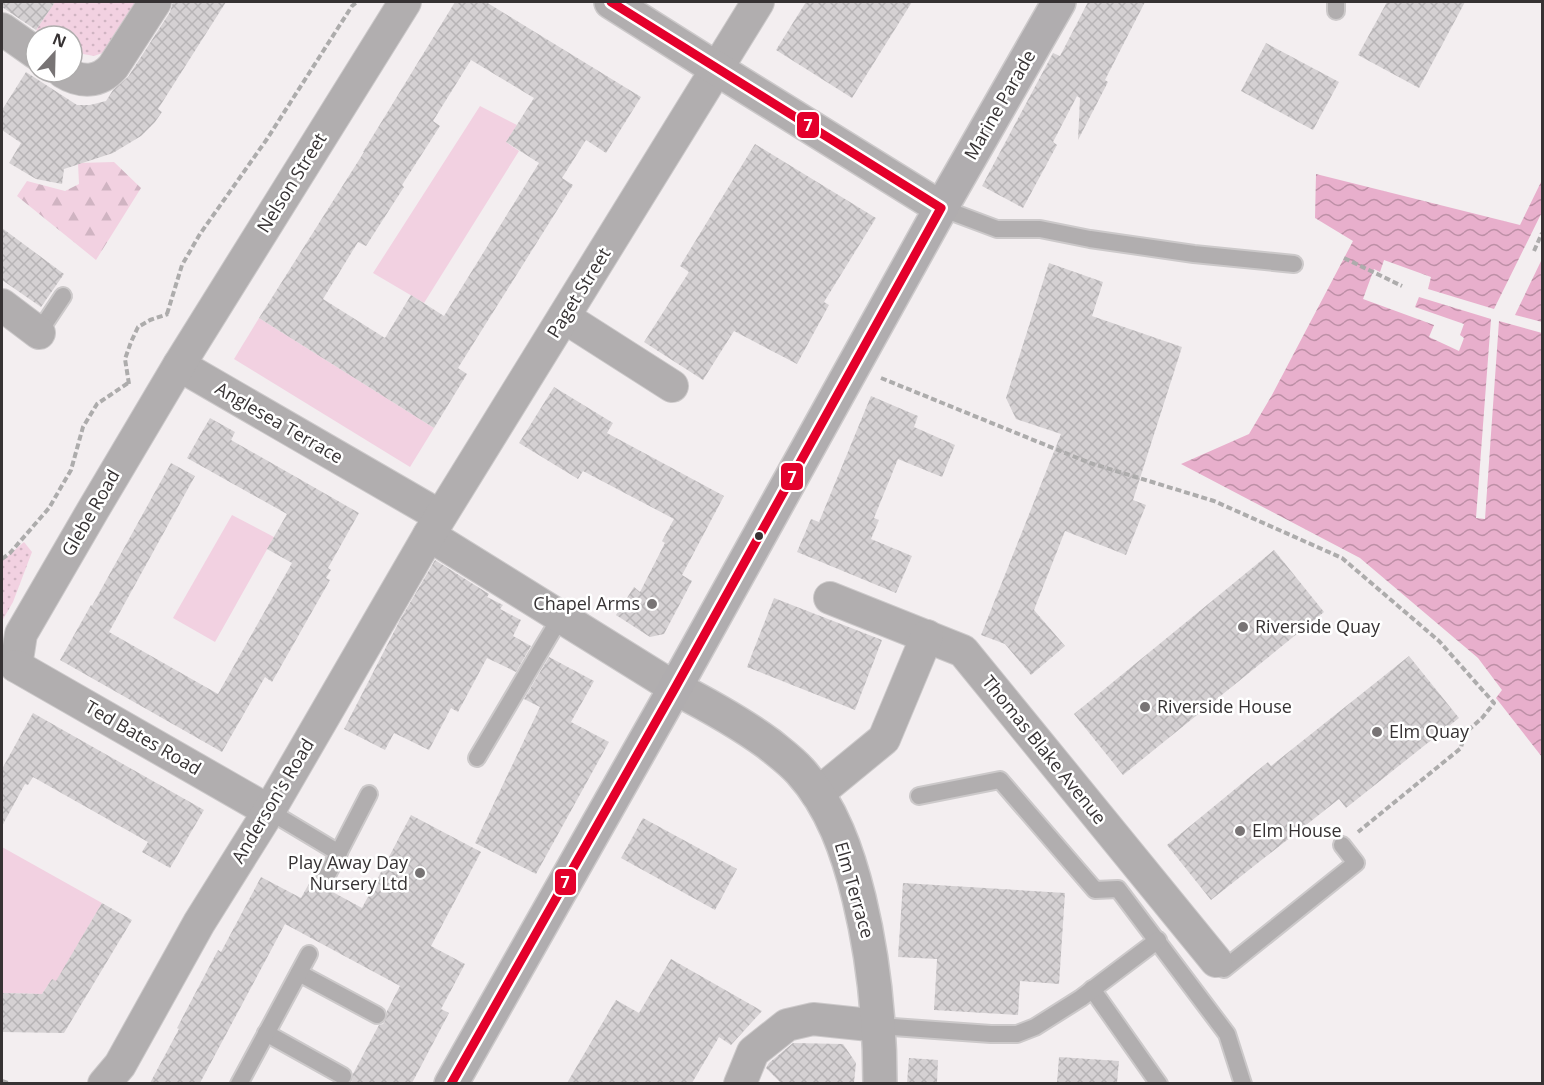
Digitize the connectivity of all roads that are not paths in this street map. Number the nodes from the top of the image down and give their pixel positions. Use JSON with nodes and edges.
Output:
{"nodes":[{"id":1,"x":155,"y":2,"type":"edge"},
{"id":2,"x":405,"y":2,"type":"edge"},
{"id":3,"x":611,"y":2,"type":"edge"},
{"id":4,"x":758,"y":2,"type":"edge"},
{"id":5,"x":1059,"y":2,"type":"edge"},
{"id":6,"x":2,"y":29,"type":"edge"},
{"id":7,"x":24,"y":45,"type":"edge"},
{"id":8,"x":717,"y":69,"type":"junction"},
{"id":9,"x":84,"y":80,"type":"edge"},
{"id":10,"x":941,"y":208,"type":"junction"},
{"id":11,"x":1294,"y":264,"type":"dead end"},
{"id":12,"x":63,"y":296,"type":"dead end"},
{"id":13,"x":2,"y":305,"type":"edge"},
{"id":14,"x":564,"y":317,"type":"junction"},
{"id":15,"x":35,"y":339,"type":"joint"},
{"id":16,"x":179,"y":365,"type":"junction"},
{"id":17,"x":672,"y":386,"type":"dead end"},
{"id":18,"x":434,"y":526,"type":"junction"},
{"id":19,"x":830,"y":598,"type":"dead end"},
{"id":20,"x":560,"y":618,"type":"junction"},
{"id":21,"x":927,"y":636,"type":"junction"},
{"id":22,"x":9,"y":672,"type":"edge"},
{"id":23,"x":675,"y":688,"type":"junction"},
{"id":24,"x":477,"y":758,"type":"dead end"},
{"id":25,"x":369,"y":794,"type":"dead end"},
{"id":26,"x":817,"y":794,"type":"junction"},
{"id":27,"x":919,"y":796,"type":"dead end"},
{"id":28,"x":269,"y":811,"type":"junction"},
{"id":29,"x":1342,"y":845,"type":"dead end"},
{"id":30,"x":339,"y":853,"type":"junction"},
{"id":31,"x":324,"y":881,"type":"dead end"},
{"id":32,"x":1158,"y":940,"type":"junction"},
{"id":33,"x":309,"y":954,"type":"dead end"},
{"id":34,"x":1216,"y":961,"type":"joint"},
{"id":35,"x":298,"y":973,"type":"junction"},
{"id":36,"x":1092,"y":989,"type":"junction"},
{"id":37,"x":377,"y":1016,"type":"dead end"},
{"id":38,"x":879,"y":1026,"type":"junction"},
{"id":39,"x":266,"y":1033,"type":"junction"},
{"id":40,"x":343,"y":1076,"type":"dead end"},
{"id":41,"x":104,"y":1083,"type":"edge"},
{"id":42,"x":239,"y":1083,"type":"edge"},
{"id":43,"x":451,"y":1083,"type":"edge"},
{"id":44,"x":740,"y":1083,"type":"edge"},
{"id":45,"x":880,"y":1083,"type":"edge"},
{"id":46,"x":1159,"y":1083,"type":"edge"},
{"id":47,"x":1243,"y":1083,"type":"edge"}],
"edges":[{"from":1,"to":9,"type":"street"},
{"from":2,"to":16,"type":"street","name":"Nelson Street"},
{"from":3,"to":8,"type":"street"},
{"from":4,"to":8,"type":"street","name":"Paget Street"},
{"from":5,"to":10,"type":"main road","name":"Marine Parade"},
{"from":6,"to":7,"type":"street"},
{"from":8,"to":10,"type":"street"},
{"from":8,"to":14,"type":"street","name":"Paget Street"},
{"from":10,"to":11,"type":"lane"},
{"from":10,"to":23,"type":"main road","name":"Marine Parade"},
{"from":12,"to":15,"type":"lane"},
{"from":13,"to":15,"type":"street"},
{"from":14,"to":17,"type":"street"},
{"from":14,"to":18,"type":"street","name":"Paget Street"},
{"from":16,"to":18,"type":"street","name":"Anglesea Terrace"},
{"from":16,"to":22,"type":"street","name":"Glebe Road"},
{"from":18,"to":20,"type":"street","name":"Anglesea Terrace"},
{"from":18,"to":28,"type":"street","name":"Anderson's Road"},
{"from":19,"to":21,"type":"street","name":"Thomas Blake Avenue"},
{"from":20,"to":23,"type":"street","name":"Anglesea Terrace"},
{"from":20,"to":24,"type":"lane"},
{"from":21,"to":26,"type":"street"},
{"from":21,"to":34,"type":"street","name":"Thomas Blake Avenue"},
{"from":22,"to":28,"type":"street","name":"Ted Bates Road"},
{"from":23,"to":26,"type":"street","name":"Elm Terrace"},
{"from":23,"to":43,"type":"main road","name":"Marine Parade"},
{"from":25,"to":30,"type":"lane"},
{"from":26,"to":38,"type":"street","name":"Elm Terrace"},
{"from":27,"to":32,"type":"lane"},
{"from":28,"to":30,"type":"lane"},
{"from":28,"to":41,"type":"street","name":"Anderson's Road"},
{"from":29,"to":34,"type":"lane"},
{"from":30,"to":31,"type":"lane"},
{"from":32,"to":36,"type":"lane"},
{"from":32,"to":47,"type":"lane"},
{"from":33,"to":35,"type":"lane"},
{"from":35,"to":37,"type":"lane"},
{"from":35,"to":39,"type":"lane"},
{"from":36,"to":38,"type":"lane"},
{"from":36,"to":46,"type":"lane"},
{"from":38,"to":44,"type":"street"},
{"from":38,"to":45,"type":"street","name":"Elm Terrace"},
{"from":39,"to":40,"type":"lane"},
{"from":39,"to":42,"type":"lane"}]}
